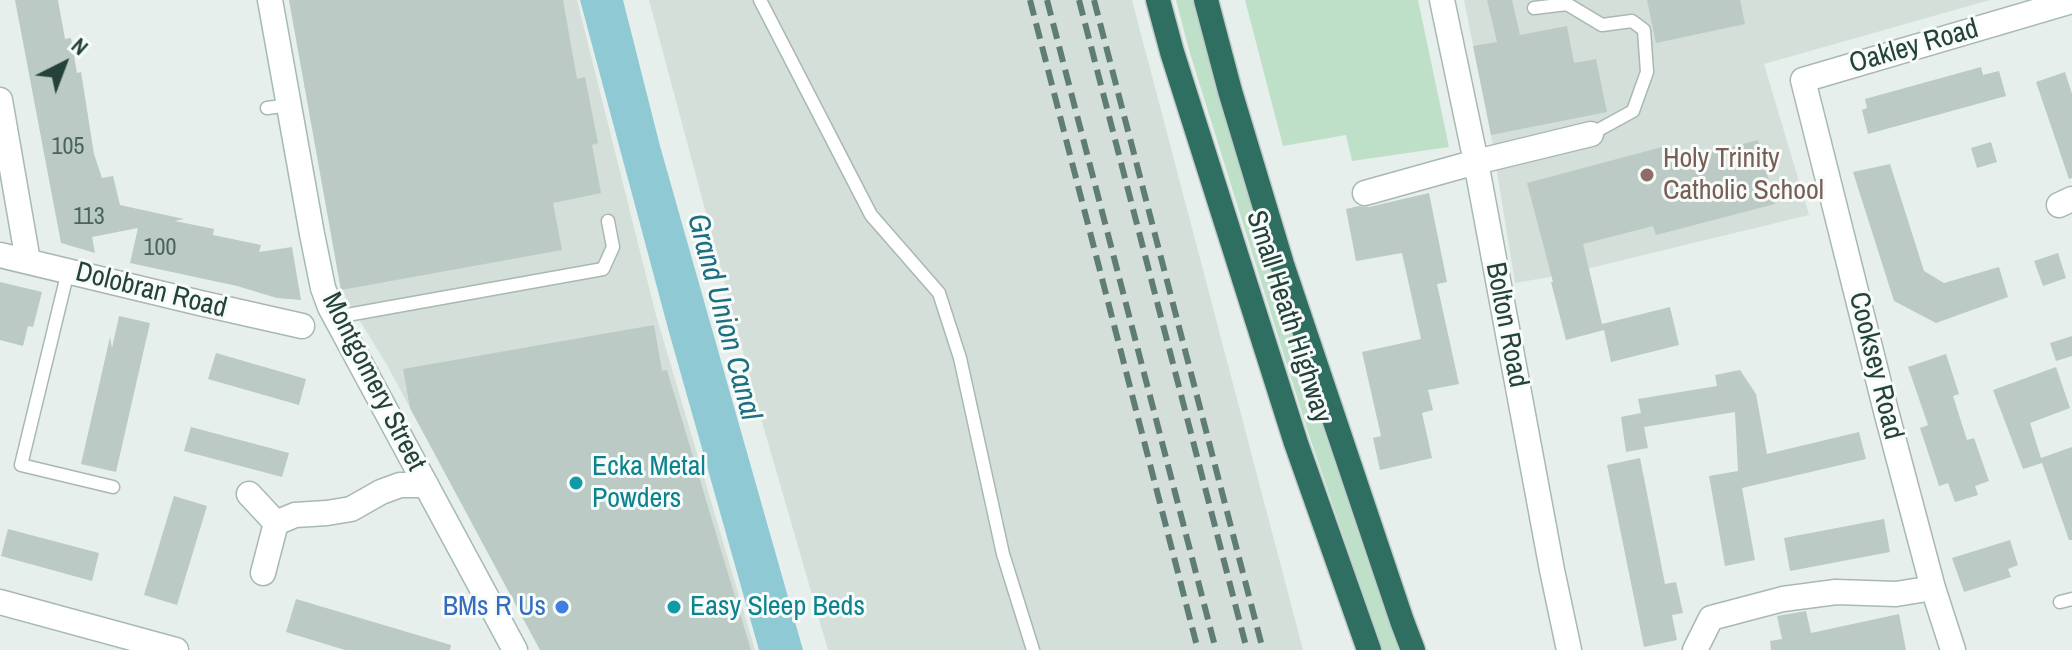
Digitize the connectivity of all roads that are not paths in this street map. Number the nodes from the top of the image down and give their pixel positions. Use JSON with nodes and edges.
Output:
{"nodes":[{"id":1,"x":270,"y":0,"type":"edge"},
{"id":2,"x":760,"y":0,"type":"edge"},
{"id":3,"x":1158,"y":0,"type":"edge"},
{"id":4,"x":1206,"y":0,"type":"edge"},
{"id":5,"x":1442,"y":0,"type":"edge"},
{"id":6,"x":2072,"y":1,"type":"edge"},
{"id":7,"x":1534,"y":8,"type":"dead end"},
{"id":8,"x":1803,"y":80,"type":"joint"},
{"id":9,"x":0,"y":100,"type":"edge"},
{"id":10,"x":1591,"y":134,"type":"joint"},
{"id":11,"x":1476,"y":162,"type":"junction"},
{"id":12,"x":1365,"y":193,"type":"dead end"},
{"id":13,"x":608,"y":221,"type":"dead end"},
{"id":14,"x":0,"y":255,"type":"edge"},
{"id":15,"x":28,"y":261,"type":"junction"},
{"id":16,"x":68,"y":271,"type":"junction"},
{"id":17,"x":336,"y":317,"type":"junction"},
{"id":18,"x":302,"y":326,"type":"dead end"},
{"id":19,"x":426,"y":485,"type":"junction"},
{"id":20,"x":113,"y":487,"type":"dead end"},
{"id":21,"x":249,"y":494,"type":"dead end"},
{"id":22,"x":276,"y":523,"type":"junction"},
{"id":23,"x":263,"y":573,"type":"dead end"},
{"id":24,"x":1933,"y":588,"type":"junction"},
{"id":25,"x":0,"y":602,"type":"edge"},
{"id":26,"x":176,"y":650,"type":"edge"},
{"id":27,"x":515,"y":650,"type":"edge"},
{"id":28,"x":1033,"y":650,"type":"edge"},
{"id":29,"x":1369,"y":650,"type":"edge"},
{"id":30,"x":1413,"y":650,"type":"edge"},
{"id":31,"x":1569,"y":650,"type":"edge"},
{"id":32,"x":1695,"y":650,"type":"edge"},
{"id":33,"x":1953,"y":650,"type":"edge"}],
"edges":[{"from":1,"to":17,"type":"street","name":"Montgomery Street"},
{"from":2,"to":28,"type":"lane"},
{"from":3,"to":29,"type":"highway","name":"Small Heath Highway"},
{"from":4,"to":30,"type":"highway","name":"Small Heath Highway"},
{"from":5,"to":11,"type":"street","name":"Bolton Road"},
{"from":6,"to":8,"type":"street","name":"Oakley Road"},
{"from":7,"to":10,"type":"lane"},
{"from":8,"to":24,"type":"street","name":"Cooksey Road"},
{"from":9,"to":15,"type":"street"},
{"from":10,"to":11,"type":"street"},
{"from":11,"to":12,"type":"street"},
{"from":11,"to":31,"type":"street","name":"Bolton Road"},
{"from":13,"to":17,"type":"lane"},
{"from":14,"to":15,"type":"street","name":"Dolobran Road"},
{"from":15,"to":16,"type":"street","name":"Dolobran Road"},
{"from":16,"to":18,"type":"street","name":"Dolobran Road"},
{"from":16,"to":20,"type":"lane"},
{"from":17,"to":19,"type":"street","name":"Montgomery Street"},
{"from":19,"to":22,"type":"street"},
{"from":19,"to":27,"type":"street","name":"Montgomery Street"},
{"from":21,"to":22,"type":"street"},
{"from":22,"to":23,"type":"street"},
{"from":24,"to":32,"type":"street"},
{"from":24,"to":33,"type":"street","name":"Cooksey Road"},
{"from":25,"to":26,"type":"street"}]}
